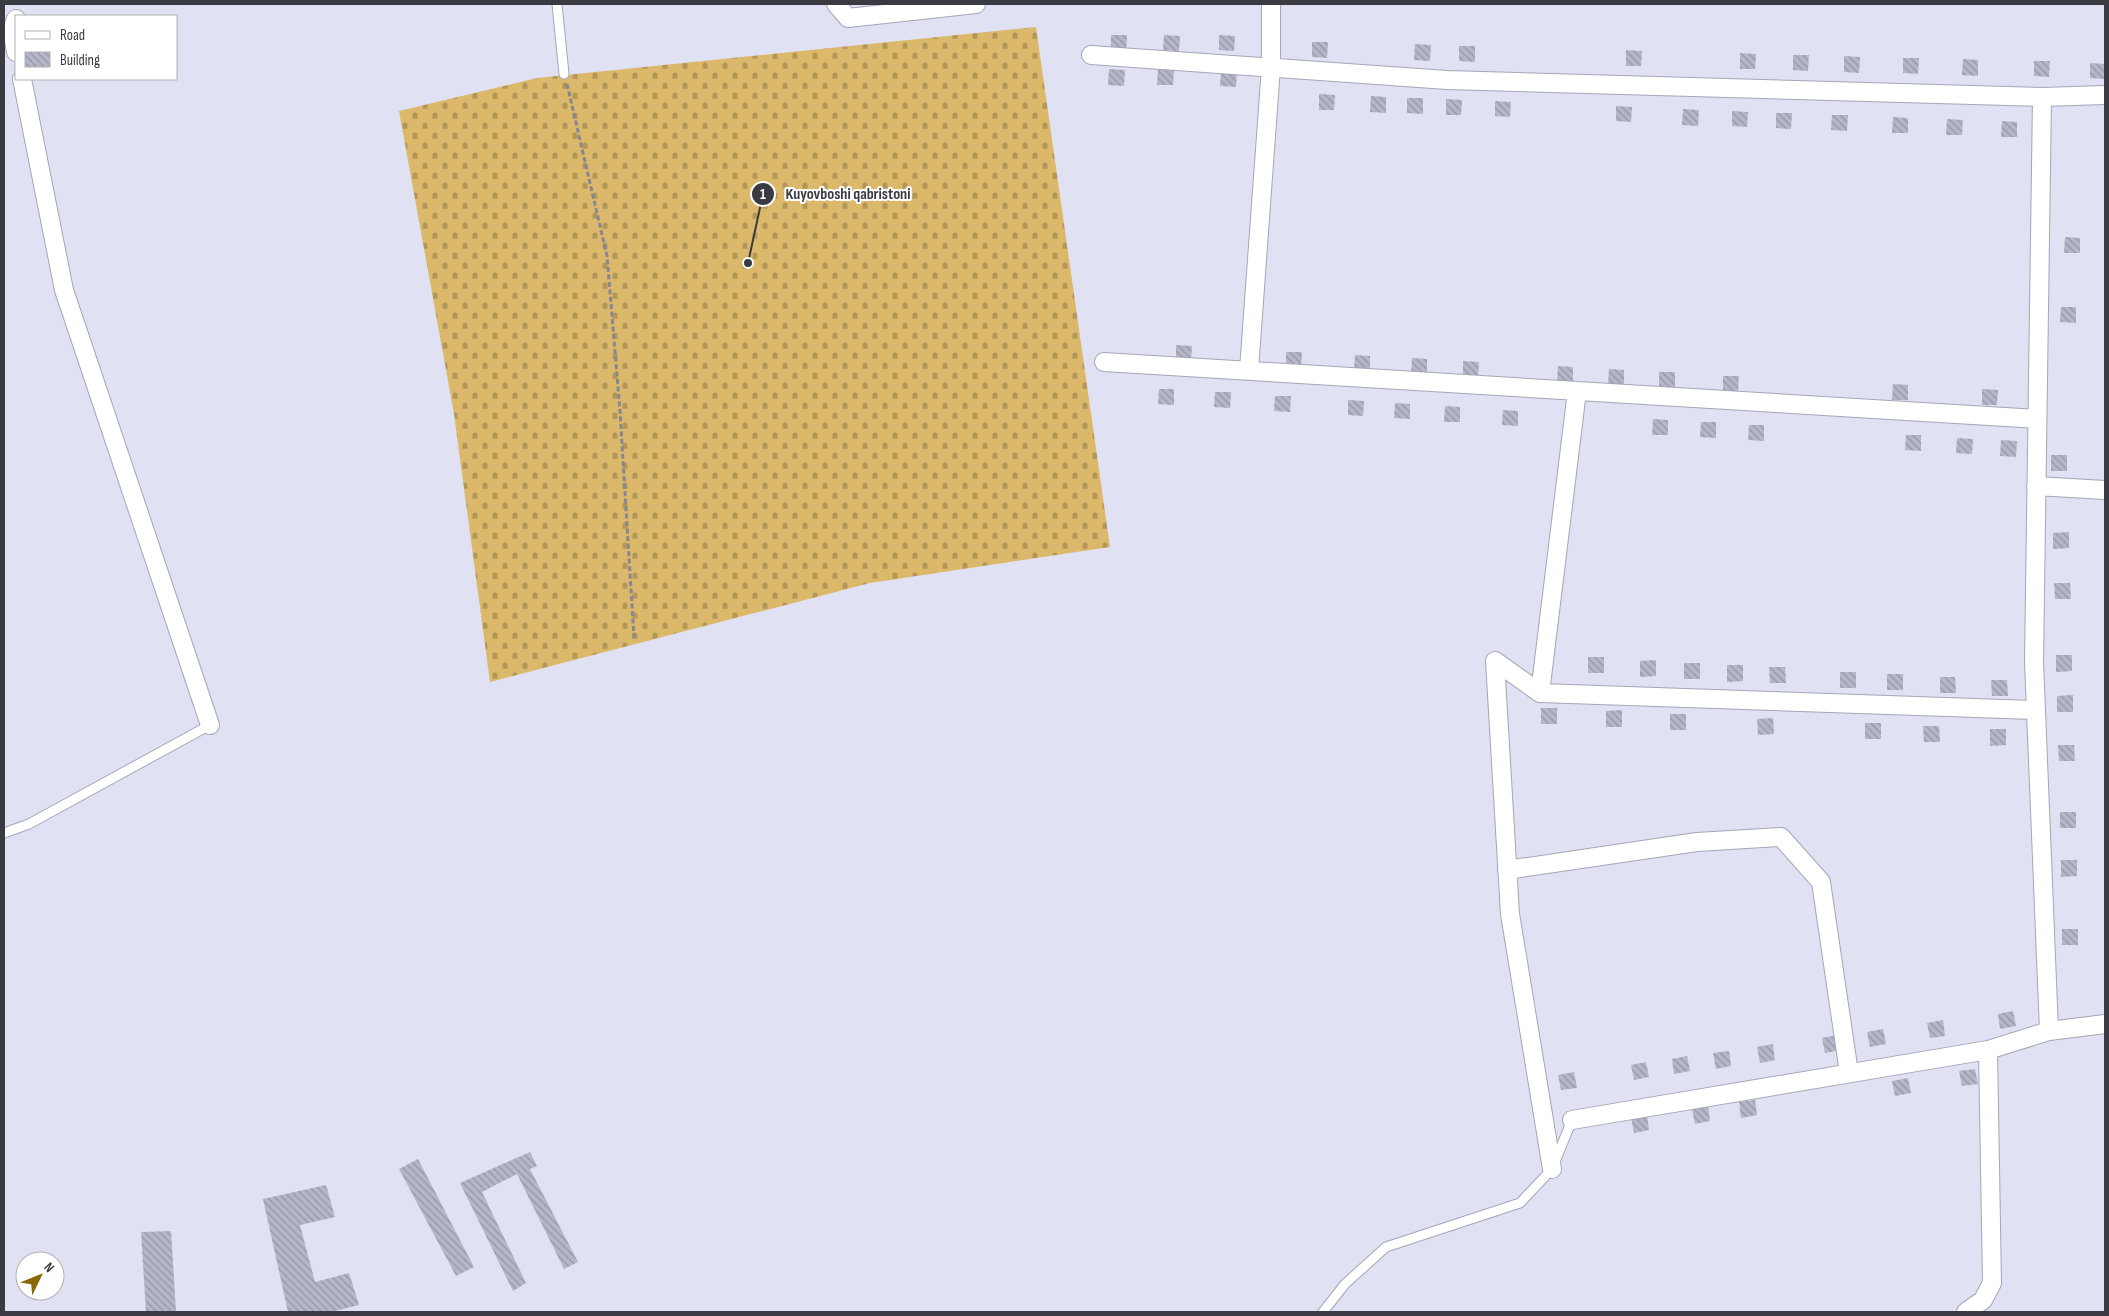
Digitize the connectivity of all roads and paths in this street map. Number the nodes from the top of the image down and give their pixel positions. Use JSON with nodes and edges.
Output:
{"nodes":[{"id":1,"x":557,"y":4,"type":"edge"},
{"id":2,"x":836,"y":4,"type":"edge"},
{"id":3,"x":976,"y":4,"type":"edge"},
{"id":4,"x":1271,"y":4,"type":"edge"},
{"id":5,"x":15,"y":23,"type":"edge"},
{"id":6,"x":15,"y":46,"type":"edge"},
{"id":7,"x":1090,"y":55,"type":"dead end"},
{"id":8,"x":1270,"y":67,"type":"junction"},
{"id":9,"x":564,"y":74,"type":"joint"},
{"id":10,"x":22,"y":80,"type":"edge"},
{"id":11,"x":2105,"y":95,"type":"edge"},
{"id":12,"x":2042,"y":97,"type":"junction"},
{"id":13,"x":1104,"y":362,"type":"dead end"},
{"id":14,"x":1249,"y":370,"type":"junction"},
{"id":15,"x":1577,"y":391,"type":"junction"},
{"id":16,"x":2037,"y":419,"type":"junction"},
{"id":17,"x":2036,"y":486,"type":"junction"},
{"id":18,"x":2105,"y":490,"type":"edge"},
{"id":19,"x":634,"y":638,"type":"dead end"},
{"id":20,"x":1540,"y":693,"type":"junction"},
{"id":21,"x":2036,"y":710,"type":"junction"},
{"id":22,"x":210,"y":725,"type":"joint"},
{"id":23,"x":4,"y":833,"type":"edge"},
{"id":24,"x":1508,"y":870,"type":"junction"},
{"id":25,"x":2105,"y":1024,"type":"edge"},
{"id":26,"x":2049,"y":1031,"type":"junction"},
{"id":27,"x":1988,"y":1050,"type":"junction"},
{"id":28,"x":1849,"y":1073,"type":"junction"},
{"id":29,"x":1572,"y":1120,"type":"joint"},
{"id":30,"x":1552,"y":1169,"type":"junction"},
{"id":31,"x":1323,"y":1312,"type":"edge"},
{"id":32,"x":1966,"y":1312,"type":"edge"}],
"edges":[{"from":1,"to":9,"type":"lane"},
{"from":2,"to":3,"type":"street"},
{"from":4,"to":8,"type":"street"},
{"from":5,"to":6,"type":"street"},
{"from":7,"to":8,"type":"street"},
{"from":8,"to":12,"type":"street"},
{"from":8,"to":14,"type":"street"},
{"from":9,"to":19,"type":"path"},
{"from":10,"to":22,"type":"street"},
{"from":11,"to":12,"type":"street"},
{"from":12,"to":16,"type":"street"},
{"from":13,"to":14,"type":"street"},
{"from":14,"to":15,"type":"street"},
{"from":15,"to":16,"type":"street"},
{"from":15,"to":20,"type":"street"},
{"from":16,"to":17,"type":"street"},
{"from":17,"to":18,"type":"street"},
{"from":17,"to":21,"type":"street"},
{"from":20,"to":21,"type":"street"},
{"from":20,"to":24,"type":"street"},
{"from":21,"to":26,"type":"street"},
{"from":22,"to":23,"type":"lane"},
{"from":24,"to":28,"type":"street"},
{"from":24,"to":30,"type":"street"},
{"from":25,"to":26,"type":"street"},
{"from":26,"to":27,"type":"street"},
{"from":27,"to":28,"type":"street"},
{"from":27,"to":32,"type":"street"},
{"from":28,"to":29,"type":"street"},
{"from":29,"to":30,"type":"lane"},
{"from":30,"to":31,"type":"lane"}]}
